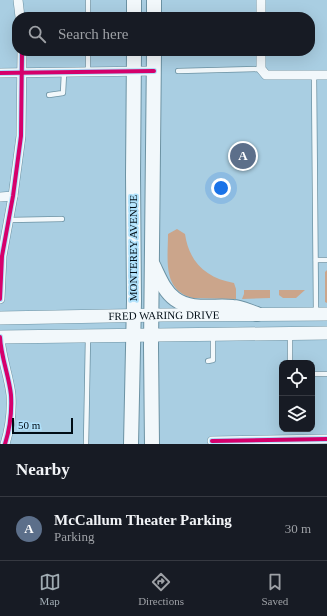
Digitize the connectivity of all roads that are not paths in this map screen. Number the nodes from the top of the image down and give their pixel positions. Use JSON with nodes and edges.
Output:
{"nodes":[{"id":1,"x":18,"y":0,"type":"edge"},
{"id":2,"x":88,"y":0,"type":"edge"},
{"id":3,"x":134,"y":0,"type":"edge"},
{"id":4,"x":154,"y":0,"type":"edge"},
{"id":5,"x":261,"y":0,"type":"edge"},
{"id":6,"x":19,"y":12,"type":"edge"},
{"id":7,"x":88,"y":12,"type":"edge"},
{"id":8,"x":134,"y":12,"type":"edge"},
{"id":9,"x":154,"y":12,"type":"edge"},
{"id":10,"x":261,"y":12,"type":"edge"},
{"id":11,"x":22,"y":56,"type":"edge"},
{"id":12,"x":88,"y":56,"type":"edge"},
{"id":13,"x":134,"y":56,"type":"edge"},
{"id":14,"x":154,"y":56,"type":"edge"},
{"id":15,"x":261,"y":56,"type":"edge"},
{"id":16,"x":261,"y":69,"type":"junction"},
{"id":17,"x":178,"y":70,"type":"dead end"},
{"id":18,"x":154,"y":71,"type":"junction"},
{"id":19,"x":88,"y":72,"type":"junction"},
{"id":20,"x":134,"y":72,"type":"junction"},
{"id":21,"x":0,"y":73,"type":"edge"},
{"id":22,"x":22,"y":73,"type":"junction"},
{"id":23,"x":64,"y":73,"type":"junction"},
{"id":24,"x":314,"y":75,"type":"junction"},
{"id":25,"x":327,"y":75,"type":"edge"},
{"id":26,"x":49,"y":95,"type":"dead end"},
{"id":27,"x":13,"y":196,"type":"junction"},
{"id":28,"x":0,"y":197,"type":"edge"},
{"id":29,"x":62,"y":218,"type":"dead end"},
{"id":30,"x":9,"y":220,"type":"junction"},
{"id":31,"x":316,"y":260,"type":"junction"},
{"id":32,"x":327,"y":260,"type":"edge"},
{"id":33,"x":152,"y":263,"type":"junction"},
{"id":34,"x":1,"y":274,"type":"edge"},
{"id":35,"x":0,"y":299,"type":"edge"},
{"id":36,"x":257,"y":314,"type":"junction"},
{"id":37,"x":322,"y":314,"type":"edge"},
{"id":38,"x":133,"y":315,"type":"junction"},
{"id":39,"x":151,"y":315,"type":"junction"},
{"id":40,"x":61,"y":317,"type":"junction"},
{"id":41,"x":0,"y":318,"type":"edge"},
{"id":42,"x":327,"y":333,"type":"edge"},
{"id":43,"x":290,"y":334,"type":"junction"},
{"id":44,"x":213,"y":335,"type":"junction"},
{"id":45,"x":133,"y":336,"type":"junction"},
{"id":46,"x":151,"y":336,"type":"junction"},
{"id":47,"x":88,"y":337,"type":"junction"},
{"id":48,"x":0,"y":338,"type":"edge"},
{"id":49,"x":290,"y":360,"type":"edge"},
{"id":50,"x":208,"y":361,"type":"dead end"},
{"id":51,"x":315,"y":374,"type":"edge"},
{"id":52,"x":327,"y":374,"type":"edge"},
{"id":53,"x":327,"y":439,"type":"edge"},
{"id":54,"x":212,"y":442,"type":"dead end"},
{"id":55,"x":5,"y":444,"type":"edge"},
{"id":56,"x":86,"y":444,"type":"edge"},
{"id":57,"x":131,"y":444,"type":"edge"},
{"id":58,"x":152,"y":444,"type":"edge"}],
"edges":[{"from":1,"to":6,"type":"street"},
{"from":2,"to":7,"type":"lane"},
{"from":3,"to":8,"type":"main road"},
{"from":4,"to":9,"type":"main road"},
{"from":5,"to":10,"type":"street"},
{"from":11,"to":22,"type":"street"},
{"from":12,"to":19,"type":"lane"},
{"from":13,"to":20,"type":"main road","name":"MONTEREY AVENUE"},
{"from":14,"to":18,"type":"main road","name":"MONTEREY AVENUE"},
{"from":15,"to":16,"type":"street"},
{"from":16,"to":17,"type":"lane"},
{"from":16,"to":24,"type":"street"},
{"from":18,"to":20,"type":"street"},
{"from":18,"to":33,"type":"main road","name":"MONTEREY AVENUE"},
{"from":19,"to":20,"type":"street"},
{"from":19,"to":23,"type":"street"},
{"from":20,"to":38,"type":"main road","name":"MONTEREY AVENUE"},
{"from":21,"to":22,"type":"street"},
{"from":22,"to":23,"type":"street"},
{"from":22,"to":27,"type":"street"},
{"from":23,"to":26,"type":"lane"},
{"from":24,"to":25,"type":"street"},
{"from":24,"to":31,"type":"lane"},
{"from":27,"to":28,"type":"street"},
{"from":27,"to":30,"type":"street"},
{"from":29,"to":30,"type":"lane"},
{"from":30,"to":34,"type":"street"},
{"from":31,"to":32,"type":"lane"},
{"from":31,"to":37,"type":"lane"},
{"from":33,"to":36,"type":"main road"},
{"from":33,"to":39,"type":"main road","name":"MONTEREY AVENUE"},
{"from":34,"to":35,"type":"street"},
{"from":36,"to":37,"type":"main road","name":"FRED WARING DRIVE"},
{"from":36,"to":39,"type":"main road","name":"FRED WARING DRIVE"},
{"from":38,"to":39,"type":"main road","name":"FRED WARING DRIVE"},
{"from":38,"to":40,"type":"main road","name":"FRED WARING DRIVE"},
{"from":38,"to":45,"type":"main road","name":"MONTEREY AVENUE"},
{"from":39,"to":46,"type":"main road","name":"MONTEREY AVENUE"},
{"from":40,"to":41,"type":"main road","name":"FRED WARING DRIVE"},
{"from":40,"to":48,"type":"main road"},
{"from":42,"to":43,"type":"main road","name":"FRED WARING DRIVE"},
{"from":43,"to":44,"type":"main road","name":"FRED WARING DRIVE"},
{"from":43,"to":49,"type":"lane"},
{"from":44,"to":46,"type":"main road","name":"FRED WARING DRIVE"},
{"from":44,"to":50,"type":"lane"},
{"from":45,"to":46,"type":"main road","name":"FRED WARING DRIVE"},
{"from":45,"to":47,"type":"main road","name":"FRED WARING DRIVE"},
{"from":45,"to":57,"type":"main road","name":"MONTEREY AVENUE"},
{"from":46,"to":58,"type":"main road","name":"MONTEREY AVENUE"},
{"from":47,"to":48,"type":"main road","name":"FRED WARING DRIVE"},
{"from":47,"to":56,"type":"lane"},
{"from":48,"to":55,"type":"street"},
{"from":51,"to":52,"type":"lane"},
{"from":53,"to":54,"type":"street"}]}
